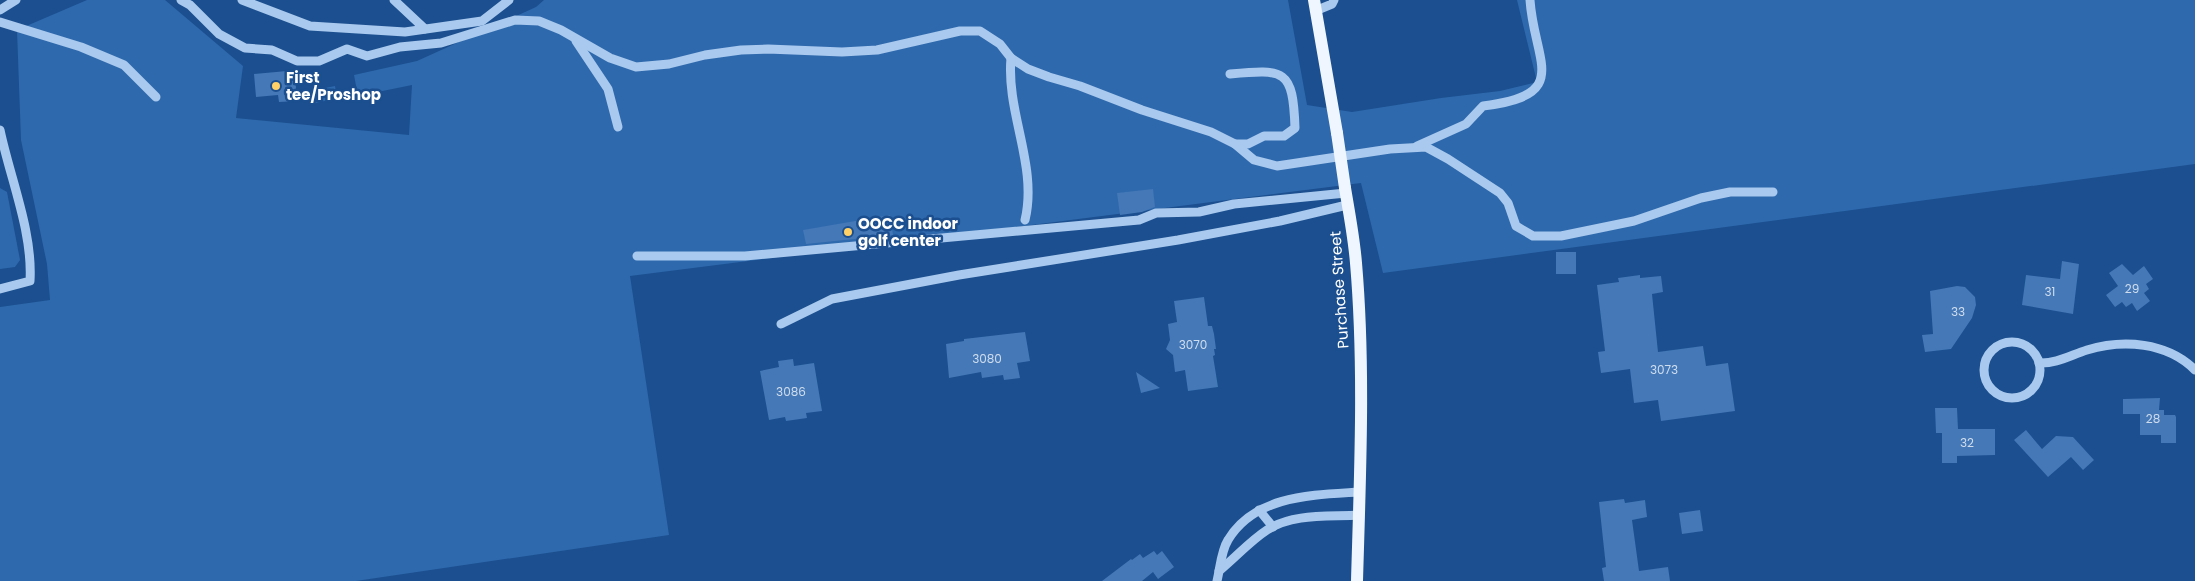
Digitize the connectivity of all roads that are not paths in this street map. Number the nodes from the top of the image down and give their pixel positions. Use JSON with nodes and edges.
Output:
{"nodes":[{"id":1,"x":16,"y":0,"type":"edge"},
{"id":2,"x":181,"y":0,"type":"edge"},
{"id":3,"x":242,"y":0,"type":"edge"},
{"id":4,"x":394,"y":0,"type":"edge"},
{"id":5,"x":509,"y":0,"type":"edge"},
{"id":6,"x":1334,"y":0,"type":"edge"},
{"id":7,"x":1530,"y":0,"type":"edge"},
{"id":8,"x":1314,"y":6,"type":"edge"},
{"id":9,"x":0,"y":10,"type":"edge"},
{"id":10,"x":0,"y":22,"type":"edge"},
{"id":11,"x":425,"y":29,"type":"junction"},
{"id":12,"x":574,"y":37,"type":"junction"},
{"id":13,"x":1011,"y":58,"type":"junction"},
{"id":14,"x":1230,"y":74,"type":"dead end"},
{"id":15,"x":156,"y":97,"type":"dead end"},
{"id":16,"x":618,"y":127,"type":"dead end"},
{"id":17,"x":0,"y":130,"type":"edge"},
{"id":18,"x":1235,"y":144,"type":"junction"},
{"id":19,"x":1412,"y":148,"type":"junction"},
{"id":20,"x":1773,"y":192,"type":"dead end"},
{"id":21,"x":1346,"y":195,"type":"junction"},
{"id":22,"x":1025,"y":220,"type":"dead end"},
{"id":23,"x":637,"y":256,"type":"dead end"},
{"id":24,"x":0,"y":289,"type":"edge"},
{"id":25,"x":780,"y":324,"type":"dead end"},
{"id":26,"x":2039,"y":363,"type":"junction"},
{"id":27,"x":2195,"y":370,"type":"edge"},
{"id":28,"x":1359,"y":492,"type":"junction"},
{"id":29,"x":1259,"y":510,"type":"junction"},
{"id":30,"x":1359,"y":515,"type":"junction"},
{"id":31,"x":1273,"y":527,"type":"junction"},
{"id":32,"x":1219,"y":571,"type":"junction"},
{"id":33,"x":1217,"y":581,"type":"edge"},
{"id":34,"x":1357,"y":581,"type":"edge"}],
"edges":[{"from":1,"to":9,"type":"street"},
{"from":2,"to":12,"type":"street"},
{"from":3,"to":11,"type":"street"},
{"from":4,"to":11,"type":"street"},
{"from":5,"to":11,"type":"street"},
{"from":6,"to":8,"type":"street"},
{"from":7,"to":19,"type":"street"},
{"from":8,"to":21,"type":"main road","name":"Purchase Street","bridge":true},
{"from":10,"to":15,"type":"street"},
{"from":12,"to":13,"type":"street"},
{"from":12,"to":16,"type":"street"},
{"from":13,"to":18,"type":"street"},
{"from":13,"to":22,"type":"street"},
{"from":14,"to":18,"type":"street"},
{"from":17,"to":24,"type":"street"},
{"from":18,"to":19,"type":"street"},
{"from":19,"to":20,"type":"street"},
{"from":21,"to":23,"type":"street"},
{"from":21,"to":25,"type":"street"},
{"from":21,"to":28,"type":"main road","name":"Purchase Street"},
{"from":26,"to":26,"type":"street"},
{"from":26,"to":27,"type":"street"},
{"from":28,"to":29,"type":"street"},
{"from":28,"to":30,"type":"main road","name":"Purchase Street"},
{"from":29,"to":31,"type":"street"},
{"from":29,"to":32,"type":"street"},
{"from":30,"to":31,"type":"street"},
{"from":30,"to":34,"type":"main road","name":"Purchase Street"},
{"from":31,"to":32,"type":"street"},
{"from":32,"to":33,"type":"street"}]}
